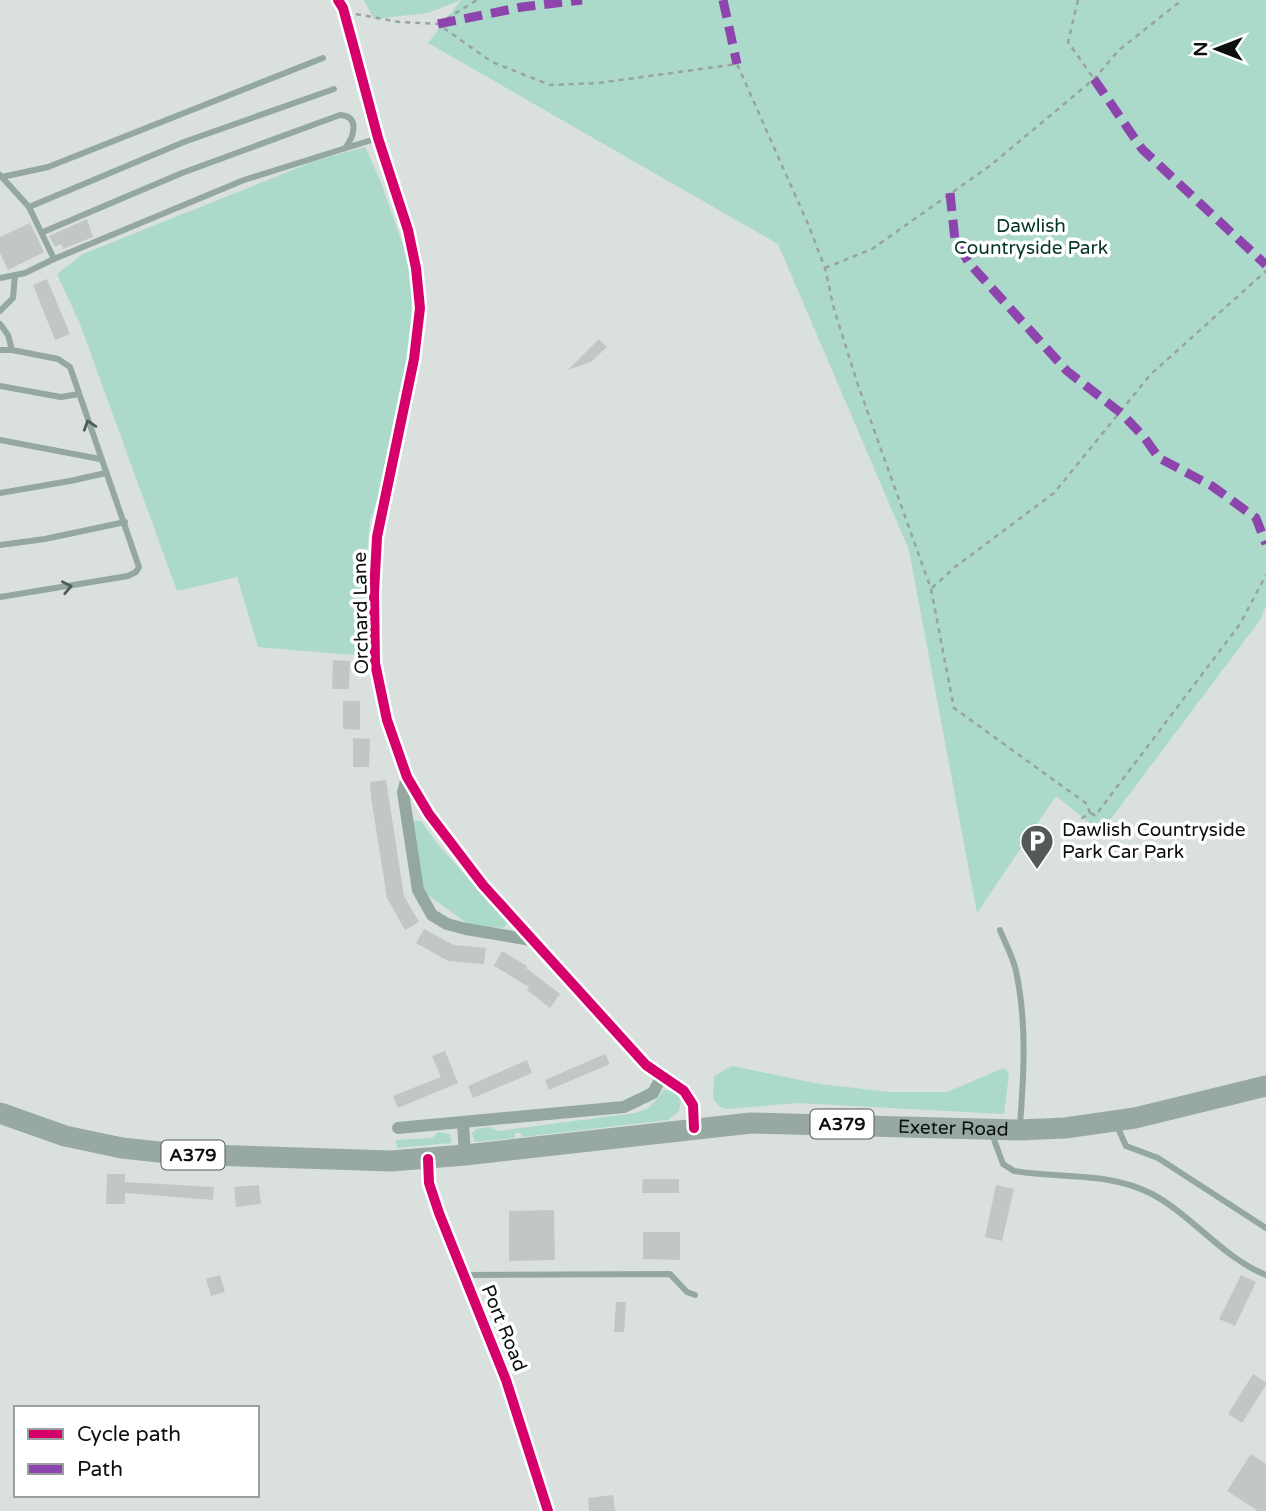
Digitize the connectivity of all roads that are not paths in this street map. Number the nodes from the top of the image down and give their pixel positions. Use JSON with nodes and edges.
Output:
{"nodes":[{"id":1,"x":341,"y":6,"type":"edge"},
{"id":2,"x":323,"y":58,"type":"dead end"},
{"id":3,"x":334,"y":89,"type":"dead end"},
{"id":4,"x":378,"y":138,"type":"junction"},
{"id":5,"x":346,"y":147,"type":"junction"},
{"id":6,"x":1,"y":176,"type":"edge"},
{"id":7,"x":29,"y":207,"type":"junction"},
{"id":8,"x":43,"y":232,"type":"junction"},
{"id":9,"x":54,"y":259,"type":"junction"},
{"id":10,"x":15,"y":275,"type":"junction"},
{"id":11,"x":0,"y":278,"type":"edge"},
{"id":12,"x":0,"y":311,"type":"edge"},
{"id":13,"x":0,"y":324,"type":"edge"},
{"id":14,"x":0,"y":350,"type":"edge"},
{"id":15,"x":12,"y":350,"type":"junction"},
{"id":16,"x":0,"y":386,"type":"edge"},
{"id":17,"x":79,"y":394,"type":"junction"},
{"id":18,"x":0,"y":440,"type":"edge"},
{"id":19,"x":100,"y":459,"type":"junction"},
{"id":20,"x":106,"y":473,"type":"junction"},
{"id":21,"x":0,"y":493,"type":"edge"},
{"id":22,"x":125,"y":522,"type":"junction"},
{"id":23,"x":0,"y":545,"type":"edge"},
{"id":24,"x":0,"y":597,"type":"edge"},
{"id":25,"x":407,"y":777,"type":"junction"},
{"id":26,"x":1000,"y":930,"type":"dead end"},
{"id":27,"x":531,"y":940,"type":"junction"},
{"id":28,"x":662,"y":1076,"type":"junction"},
{"id":29,"x":1266,"y":1086,"type":"edge"},
{"id":30,"x":0,"y":1113,"type":"edge"},
{"id":31,"x":1115,"y":1121,"type":"junction"},
{"id":32,"x":463,"y":1123,"type":"junction"},
{"id":33,"x":398,"y":1128,"type":"dead end"},
{"id":34,"x":694,"y":1128,"type":"junction"},
{"id":35,"x":990,"y":1129,"type":"junction"},
{"id":36,"x":1020,"y":1130,"type":"junction"},
{"id":37,"x":466,"y":1155,"type":"junction"},
{"id":38,"x":428,"y":1159,"type":"junction"},
{"id":39,"x":1266,"y":1228,"type":"edge"},
{"id":40,"x":464,"y":1275,"type":"junction"},
{"id":41,"x":1266,"y":1275,"type":"edge"},
{"id":42,"x":695,"y":1295,"type":"dead end"},
{"id":43,"x":548,"y":1511,"type":"edge"}],
"edges":[{"from":1,"to":4,"type":"street","name":"Orchard Lane"},
{"from":2,"to":6,"type":"lane"},
{"from":3,"to":7,"type":"lane"},
{"from":4,"to":5,"type":"lane"},
{"from":4,"to":25,"type":"street","name":"Orchard Lane"},
{"from":5,"to":8,"type":"lane"},
{"from":5,"to":9,"type":"lane"},
{"from":6,"to":7,"type":"lane"},
{"from":7,"to":8,"type":"lane"},
{"from":8,"to":9,"type":"lane"},
{"from":9,"to":10,"type":"lane"},
{"from":10,"to":11,"type":"lane"},
{"from":10,"to":12,"type":"lane"},
{"from":13,"to":15,"type":"lane"},
{"from":14,"to":15,"type":"lane"},
{"from":15,"to":17,"type":"lane"},
{"from":16,"to":17,"type":"lane"},
{"from":19,"to":17,"type":"lane","one_way":true},
{"from":18,"to":19,"type":"lane"},
{"from":19,"to":20,"type":"lane"},
{"from":20,"to":21,"type":"lane"},
{"from":20,"to":22,"type":"lane"},
{"from":22,"to":23,"type":"lane"},
{"from":24,"to":22,"type":"lane","one_way":true},
{"from":25,"to":27,"type":"street","name":"Orchard Lane"},
{"from":25,"to":27,"type":"street"},
{"from":26,"to":36,"type":"lane"},
{"from":27,"to":28,"type":"street","name":"Orchard Lane"},
{"from":28,"to":32,"type":"street"},
{"from":28,"to":34,"type":"street","name":"Orchard Lane"},
{"from":29,"to":31,"type":"main road","name":"Exeter Road","number":"A379"},
{"from":30,"to":38,"type":"main road","number":"A379"},
{"from":31,"to":36,"type":"main road","name":"Exeter Road","number":"A379"},
{"from":31,"to":39,"type":"lane"},
{"from":32,"to":33,"type":"street"},
{"from":32,"to":37,"type":"street"},
{"from":34,"to":35,"type":"main road","name":"Exeter Road","number":"A379"},
{"from":34,"to":37,"type":"main road","name":"Exeter Road","number":"A379"},
{"from":35,"to":36,"type":"main road","name":"Exeter Road","number":"A379"},
{"from":35,"to":41,"type":"lane"},
{"from":37,"to":38,"type":"main road","name":"Exeter Road","number":"A379"},
{"from":38,"to":40,"type":"street","name":"Port Road"},
{"from":40,"to":42,"type":"lane"},
{"from":40,"to":43,"type":"street","name":"Port Road"}]}
